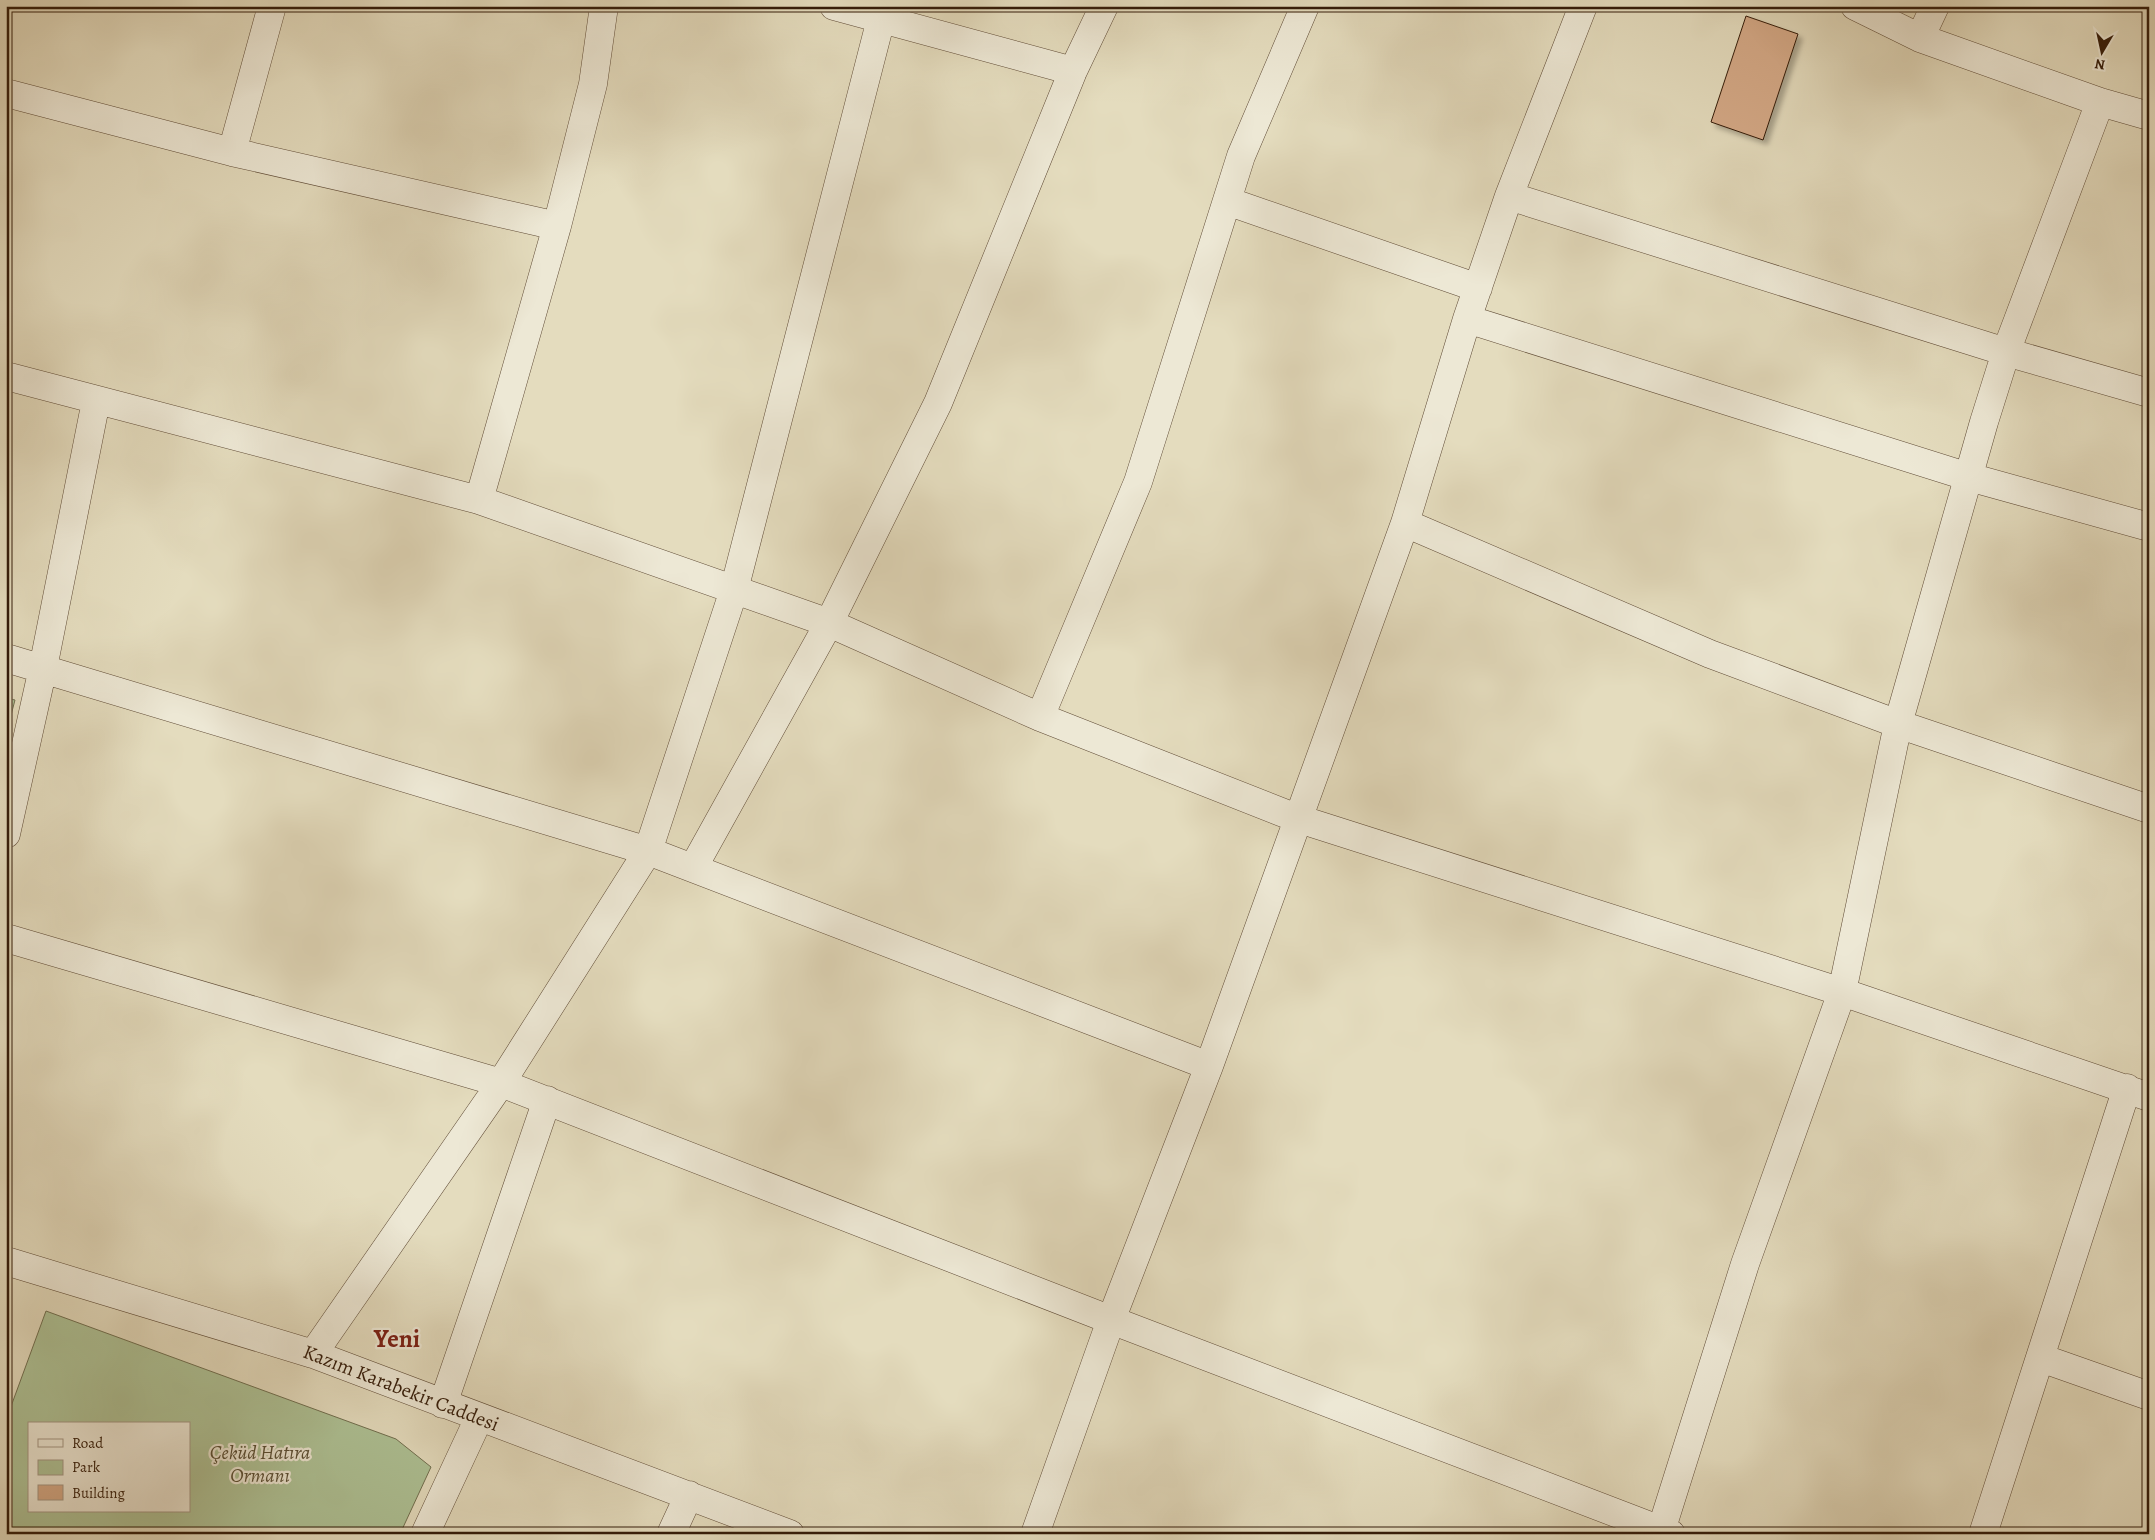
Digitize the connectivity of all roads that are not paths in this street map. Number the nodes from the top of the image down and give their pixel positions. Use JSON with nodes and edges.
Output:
{"nodes":[{"id":1,"x":272,"y":6,"type":"edge"},
{"id":2,"x":604,"y":6,"type":"edge"},
{"id":3,"x":834,"y":6,"type":"edge"},
{"id":4,"x":1104,"y":6,"type":"edge"},
{"id":5,"x":1305,"y":6,"type":"edge"},
{"id":6,"x":1583,"y":6,"type":"edge"},
{"id":7,"x":1855,"y":6,"type":"edge"},
{"id":8,"x":1935,"y":6,"type":"edge"},
{"id":9,"x":881,"y":19,"type":"junction"},
{"id":10,"x":1920,"y":38,"type":"junction"},
{"id":11,"x":1073,"y":71,"type":"junction"},
{"id":12,"x":6,"y":93,"type":"edge"},
{"id":13,"x":2100,"y":102,"type":"junction"},
{"id":14,"x":2149,"y":116,"type":"edge"},
{"id":15,"x":232,"y":152,"type":"junction"},
{"id":16,"x":1509,"y":196,"type":"junction"},
{"id":17,"x":1227,"y":201,"type":"junction"},
{"id":18,"x":557,"y":226,"type":"junction"},
{"id":19,"x":1478,"y":288,"type":"junction"},
{"id":20,"x":1467,"y":319,"type":"junction"},
{"id":21,"x":2006,"y":352,"type":"junction"},
{"id":22,"x":6,"y":376,"type":"edge"},
{"id":23,"x":2149,"y":393,"type":"edge"},
{"id":24,"x":96,"y":401,"type":"junction"},
{"id":25,"x":1969,"y":477,"type":"junction"},
{"id":26,"x":478,"y":500,"type":"junction"},
{"id":27,"x":1405,"y":523,"type":"junction"},
{"id":28,"x":2149,"y":527,"type":"edge"},
{"id":29,"x":734,"y":590,"type":"junction"},
{"id":30,"x":829,"y":623,"type":"junction"},
{"id":31,"x":6,"y":658,"type":"edge"},
{"id":32,"x":43,"y":668,"type":"junction"},
{"id":33,"x":1040,"y":717,"type":"junction"},
{"id":34,"x":1898,"y":724,"type":"junction"},
{"id":35,"x":2149,"y":809,"type":"edge"},
{"id":36,"x":1299,"y":819,"type":"junction"},
{"id":37,"x":6,"y":834,"type":"edge"},
{"id":38,"x":648,"y":851,"type":"junction"},
{"id":39,"x":693,"y":868,"type":"junction"},
{"id":40,"x":6,"y":938,"type":"edge"},
{"id":41,"x":1842,"y":992,"type":"junction"},
{"id":42,"x":1209,"y":1066,"type":"junction"},
{"id":43,"x":501,"y":1083,"type":"junction"},
{"id":44,"x":2138,"y":1092,"type":"edge"},
{"id":45,"x":547,"y":1100,"type":"junction"},
{"id":46,"x":6,"y":1261,"type":"edge"},
{"id":47,"x":1111,"y":1320,"type":"junction"},
{"id":48,"x":313,"y":1354,"type":"junction"},
{"id":49,"x":2041,"y":1358,"type":"junction"},
{"id":50,"x":2149,"y":1396,"type":"edge"},
{"id":51,"x":443,"y":1404,"type":"junction"},
{"id":52,"x":479,"y":1418,"type":"junction"},
{"id":53,"x":689,"y":1494,"type":"junction"},
{"id":54,"x":1664,"y":1532,"type":"edge"},
{"id":55,"x":425,"y":1534,"type":"edge"},
{"id":56,"x":671,"y":1534,"type":"edge"},
{"id":57,"x":790,"y":1534,"type":"edge"},
{"id":58,"x":1035,"y":1534,"type":"edge"},
{"id":59,"x":1983,"y":1534,"type":"edge"}],
"edges":[{"from":1,"to":15,"type":"street"},
{"from":2,"to":18,"type":"street"},
{"from":3,"to":9,"type":"street"},
{"from":4,"to":11,"type":"street"},
{"from":5,"to":17,"type":"street"},
{"from":6,"to":16,"type":"street"},
{"from":7,"to":10,"type":"street"},
{"from":8,"to":10,"type":"street"},
{"from":9,"to":11,"type":"street"},
{"from":9,"to":29,"type":"street"},
{"from":10,"to":13,"type":"street"},
{"from":11,"to":30,"type":"street"},
{"from":12,"to":15,"type":"street"},
{"from":13,"to":14,"type":"street"},
{"from":13,"to":21,"type":"street"},
{"from":15,"to":18,"type":"street"},
{"from":16,"to":19,"type":"street"},
{"from":16,"to":21,"type":"street"},
{"from":17,"to":19,"type":"street"},
{"from":17,"to":33,"type":"street"},
{"from":18,"to":26,"type":"street"},
{"from":19,"to":20,"type":"street"},
{"from":20,"to":25,"type":"street"},
{"from":20,"to":27,"type":"street"},
{"from":21,"to":23,"type":"street"},
{"from":21,"to":25,"type":"street"},
{"from":22,"to":24,"type":"street"},
{"from":24,"to":26,"type":"street"},
{"from":24,"to":32,"type":"street"},
{"from":25,"to":28,"type":"street"},
{"from":25,"to":34,"type":"street"},
{"from":26,"to":29,"type":"street"},
{"from":27,"to":34,"type":"street"},
{"from":27,"to":36,"type":"street"},
{"from":29,"to":30,"type":"street"},
{"from":29,"to":38,"type":"street"},
{"from":30,"to":33,"type":"street"},
{"from":30,"to":39,"type":"street"},
{"from":31,"to":32,"type":"street"},
{"from":32,"to":37,"type":"street"},
{"from":32,"to":38,"type":"street"},
{"from":33,"to":36,"type":"street"},
{"from":34,"to":35,"type":"street"},
{"from":34,"to":41,"type":"street"},
{"from":36,"to":41,"type":"street"},
{"from":36,"to":42,"type":"street"},
{"from":38,"to":39,"type":"street"},
{"from":38,"to":43,"type":"street"},
{"from":39,"to":42,"type":"street"},
{"from":40,"to":43,"type":"street"},
{"from":41,"to":44,"type":"street"},
{"from":41,"to":54,"type":"street"},
{"from":42,"to":47,"type":"street"},
{"from":43,"to":45,"type":"street"},
{"from":43,"to":48,"type":"street"},
{"from":44,"to":49,"type":"street"},
{"from":45,"to":47,"type":"street"},
{"from":45,"to":51,"type":"street"},
{"from":46,"to":48,"type":"street","name":"Kazım Karabekir Caddesi"},
{"from":47,"to":54,"type":"street"},
{"from":47,"to":58,"type":"street"},
{"from":48,"to":51,"type":"street","name":"Kazım Karabekir Caddesi"},
{"from":49,"to":50,"type":"street"},
{"from":49,"to":59,"type":"street"},
{"from":51,"to":52,"type":"street","name":"Kazım Karabekir Caddesi"},
{"from":52,"to":53,"type":"street","name":"Kazım Karabekir Caddesi"},
{"from":52,"to":55,"type":"street"},
{"from":53,"to":56,"type":"street"},
{"from":53,"to":57,"type":"street","name":"Kazım Karabekir Caddesi"}]}
